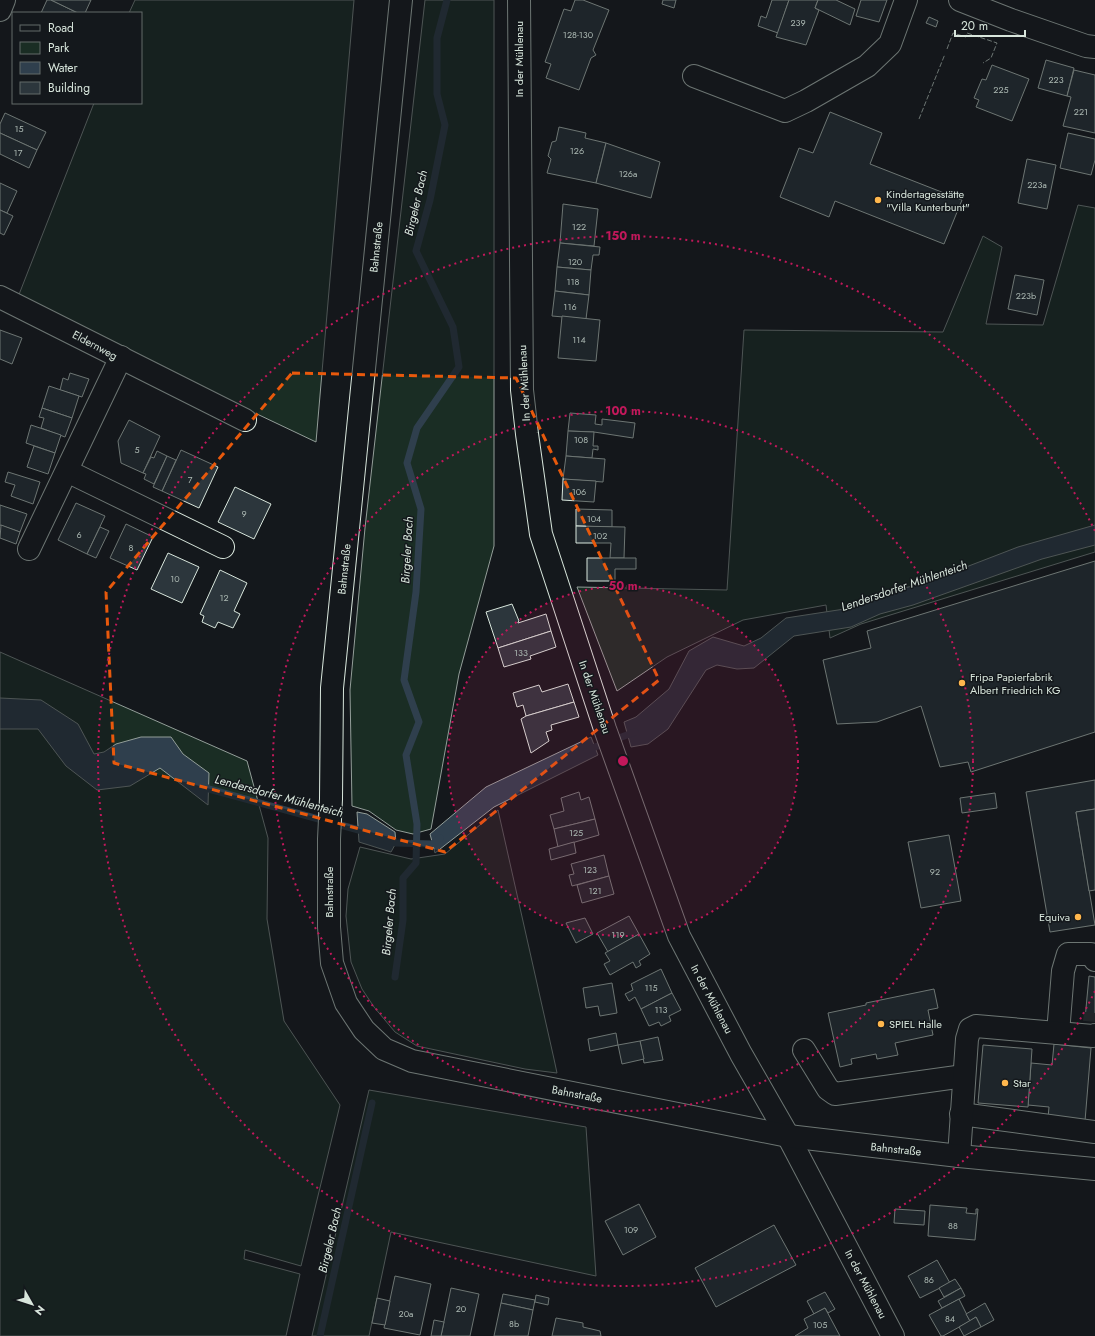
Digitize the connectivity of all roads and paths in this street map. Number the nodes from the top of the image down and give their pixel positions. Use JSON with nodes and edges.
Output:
{"nodes":[{"id":1,"x":4,"y":0,"type":"edge"},
{"id":2,"x":401,"y":0,"type":"edge"},
{"id":3,"x":519,"y":0,"type":"edge"},
{"id":4,"x":906,"y":0,"type":"edge"},
{"id":5,"x":960,"y":0,"type":"edge"},
{"id":6,"x":0,"y":10,"type":"edge"},
{"id":7,"x":1095,"y":47,"type":"edge"},
{"id":8,"x":694,"y":76,"type":"dead end"},
{"id":9,"x":0,"y":297,"type":"edge"},
{"id":10,"x":121,"y":357,"type":"junction"},
{"id":11,"x":245,"y":420,"type":"dead end"},
{"id":12,"x":67,"y":471,"type":"junction"},
{"id":13,"x":223,"y":546,"type":"dead end"},
{"id":14,"x":29,"y":549,"type":"dead end"},
{"id":15,"x":1095,"y":960,"type":"edge"},
{"id":16,"x":1094,"y":1031,"type":"edge"},
{"id":17,"x":1058,"y":1033,"type":"junction"},
{"id":18,"x":804,"y":1050,"type":"dead end"},
{"id":19,"x":964,"y":1076,"type":"junction"},
{"id":20,"x":961,"y":1114,"type":"junction"},
{"id":21,"x":1095,"y":1132,"type":"edge"},
{"id":22,"x":788,"y":1136,"type":"junction"},
{"id":23,"x":959,"y":1156,"type":"junction"},
{"id":24,"x":1095,"y":1169,"type":"edge"},
{"id":25,"x":893,"y":1336,"type":"edge"}],
"edges":[{"from":1,"to":6,"type":"street"},
{"from":2,"to":22,"type":"street","name":"Bahnstraße"},
{"from":3,"to":22,"type":"street","name":"In der Mühlenau"},
{"from":4,"to":8,"type":"street"},
{"from":5,"to":7,"type":"street"},
{"from":9,"to":10,"type":"street","name":"Eldernweg"},
{"from":10,"to":11,"type":"street"},
{"from":10,"to":12,"type":"street","name":"Eldernweg"},
{"from":12,"to":13,"type":"street"},
{"from":12,"to":14,"type":"street","name":"Eldernweg"},
{"from":15,"to":17,"type":"street"},
{"from":16,"to":17,"type":"street"},
{"from":17,"to":19,"type":"street"},
{"from":18,"to":19,"type":"street"},
{"from":19,"to":20,"type":"street"},
{"from":20,"to":21,"type":"street"},
{"from":20,"to":23,"type":"street"},
{"from":22,"to":23,"type":"street","name":"Bahnstraße"},
{"from":22,"to":25,"type":"street","name":"In der Mühlenau"},
{"from":23,"to":24,"type":"street","name":"Bahnstraße"}]}
